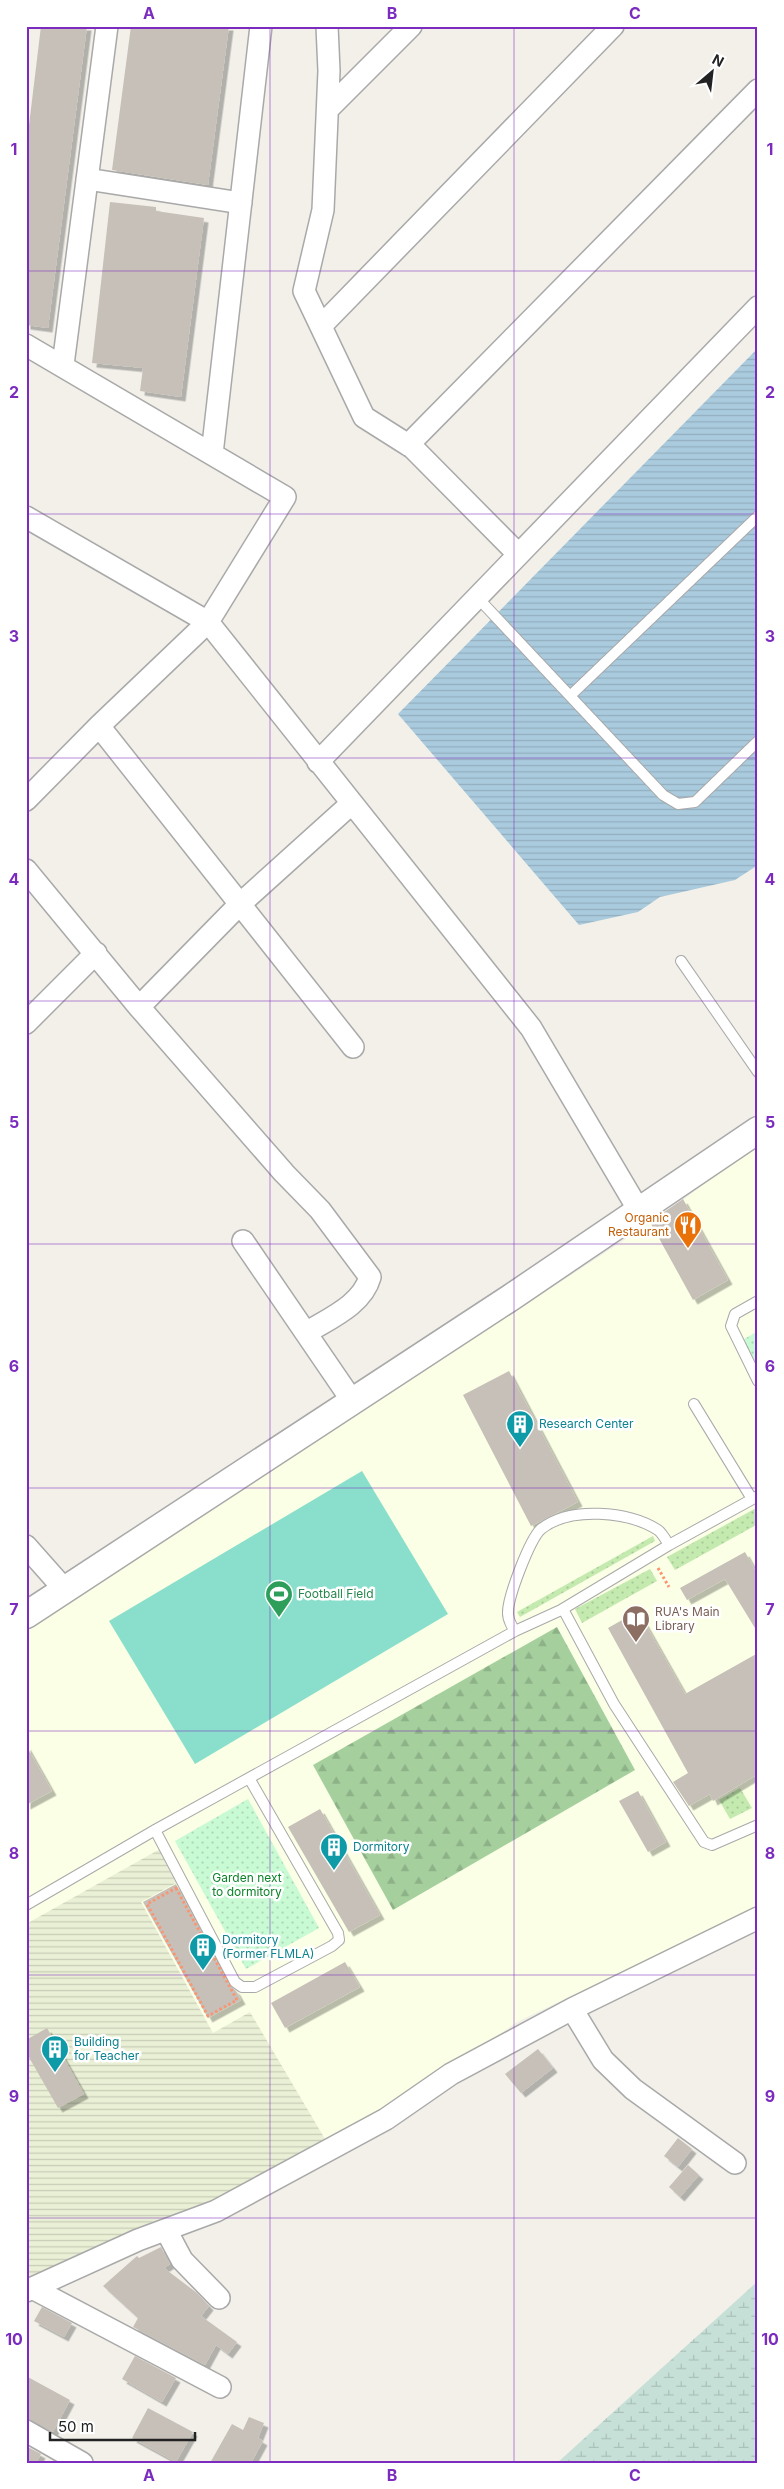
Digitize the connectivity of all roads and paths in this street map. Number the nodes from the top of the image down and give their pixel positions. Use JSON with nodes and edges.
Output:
{"nodes":[{"id":1,"x":108,"y":26,"type":"edge"},
{"id":2,"x":261,"y":26,"type":"edge"},
{"id":3,"x":327,"y":26,"type":"edge"},
{"id":4,"x":411,"y":26,"type":"edge"},
{"id":5,"x":613,"y":26,"type":"edge"},
{"id":6,"x":758,"y":90,"type":"edge"},
{"id":7,"x":328,"y":109,"type":"junction"},
{"id":8,"x":87,"y":179,"type":"junction"},
{"id":9,"x":241,"y":203,"type":"junction"},
{"id":10,"x":758,"y":307,"type":"edge"},
{"id":11,"x":320,"y":326,"type":"junction"},
{"id":12,"x":26,"y":345,"type":"edge"},
{"id":13,"x":63,"y":366,"type":"junction"},
{"id":14,"x":408,"y":445,"type":"junction"},
{"id":15,"x":212,"y":454,"type":"junction"},
{"id":16,"x":758,"y":516,"type":"edge"},
{"id":17,"x":26,"y":517,"type":"edge"},
{"id":18,"x":518,"y":554,"type":"junction"},
{"id":19,"x":477,"y":597,"type":"junction"},
{"id":20,"x":208,"y":622,"type":"junction"},
{"id":21,"x":570,"y":696,"type":"junction"},
{"id":22,"x":98,"y":726,"type":"junction"},
{"id":23,"x":758,"y":741,"type":"edge"},
{"id":24,"x":318,"y":762,"type":"junction"},
{"id":25,"x":26,"y":800,"type":"edge"},
{"id":26,"x":351,"y":804,"type":"junction"},
{"id":27,"x":26,"y":870,"type":"edge"},
{"id":28,"x":239,"y":905,"type":"junction"},
{"id":29,"x":96,"y":953,"type":"junction"},
{"id":30,"x":681,"y":961,"type":"dead end"},
{"id":31,"x":139,"y":1007,"type":"junction"},
{"id":32,"x":26,"y":1023,"type":"edge"},
{"id":33,"x":353,"y":1047,"type":"dead end"},
{"id":34,"x":758,"y":1072,"type":"edge"},
{"id":35,"x":758,"y":1130,"type":"edge"},
{"id":36,"x":638,"y":1209,"type":"junction"},
{"id":37,"x":243,"y":1241,"type":"dead end"},
{"id":38,"x":758,"y":1301,"type":"edge"},
{"id":39,"x":306,"y":1333,"type":"junction"},
{"id":40,"x":758,"y":1381,"type":"edge"},
{"id":41,"x":353,"y":1402,"type":"junction"},
{"id":42,"x":694,"y":1404,"type":"dead end"},
{"id":43,"x":755,"y":1497,"type":"edge"},
{"id":44,"x":669,"y":1544,"type":"junction"},
{"id":45,"x":26,"y":1546,"type":"edge"},
{"id":46,"x":654,"y":1561,"type":"dead end"},
{"id":47,"x":669,"y":1588,"type":"dead end"},
{"id":48,"x":65,"y":1590,"type":"junction"},
{"id":49,"x":564,"y":1609,"type":"junction"},
{"id":50,"x":26,"y":1615,"type":"edge"},
{"id":51,"x":515,"y":1631,"type":"junction"},
{"id":52,"x":248,"y":1778,"type":"junction"},
{"id":53,"x":758,"y":1825,"type":"edge"},
{"id":54,"x":155,"y":1830,"type":"junction"},
{"id":55,"x":26,"y":1904,"type":"edge"},
{"id":56,"x":758,"y":1918,"type":"edge"},
{"id":57,"x":237,"y":2000,"type":"joint"},
{"id":58,"x":572,"y":2009,"type":"junction"},
{"id":59,"x":735,"y":2164,"type":"dead end"},
{"id":60,"x":166,"y":2230,"type":"junction"},
{"id":61,"x":29,"y":2290,"type":"edge"},
{"id":62,"x":219,"y":2298,"type":"dead end"},
{"id":63,"x":220,"y":2387,"type":"dead end"},
{"id":64,"x":26,"y":2431,"type":"edge"},
{"id":65,"x":82,"y":2463,"type":"edge"}],
"edges":[{"from":1,"to":8,"type":"street"},
{"from":2,"to":9,"type":"street"},
{"from":3,"to":7,"type":"street"},
{"from":4,"to":7,"type":"street"},
{"from":5,"to":11,"type":"street"},
{"from":6,"to":14,"type":"street"},
{"from":7,"to":11,"type":"street"},
{"from":8,"to":9,"type":"street"},
{"from":8,"to":13,"type":"street"},
{"from":9,"to":15,"type":"street"},
{"from":10,"to":18,"type":"street"},
{"from":11,"to":14,"type":"street"},
{"from":12,"to":13,"type":"street"},
{"from":13,"to":15,"type":"street"},
{"from":14,"to":18,"type":"street"},
{"from":15,"to":20,"type":"street"},
{"from":16,"to":21,"type":"lane"},
{"from":17,"to":20,"type":"street"},
{"from":18,"to":19,"type":"street"},
{"from":19,"to":21,"type":"lane"},
{"from":19,"to":24,"type":"street"},
{"from":20,"to":22,"type":"street"},
{"from":20,"to":24,"type":"street"},
{"from":21,"to":23,"type":"lane"},
{"from":22,"to":25,"type":"street"},
{"from":22,"to":28,"type":"street"},
{"from":24,"to":26,"type":"street"},
{"from":26,"to":28,"type":"street"},
{"from":26,"to":36,"type":"street"},
{"from":27,"to":29,"type":"street"},
{"from":28,"to":31,"type":"street"},
{"from":28,"to":33,"type":"street"},
{"from":29,"to":31,"type":"street"},
{"from":29,"to":32,"type":"street"},
{"from":30,"to":34,"type":"lane"},
{"from":31,"to":39,"type":"street"},
{"from":35,"to":36,"type":"street"},
{"from":36,"to":41,"type":"street"},
{"from":37,"to":39,"type":"street"},
{"from":38,"to":40,"type":"lane"},
{"from":39,"to":41,"type":"street"},
{"from":41,"to":48,"type":"street"},
{"from":42,"to":43,"type":"lane"},
{"from":43,"to":44,"type":"lane"},
{"from":44,"to":49,"type":"lane"},
{"from":44,"to":51,"type":"lane"},
{"from":45,"to":48,"type":"street"},
{"from":46,"to":47,"type":"path"},
{"from":48,"to":50,"type":"street"},
{"from":49,"to":51,"type":"lane"},
{"from":49,"to":53,"type":"lane"},
{"from":51,"to":52,"type":"lane"},
{"from":52,"to":54,"type":"lane"},
{"from":52,"to":54,"type":"lane"},
{"from":54,"to":55,"type":"lane"},
{"from":56,"to":58,"type":"street"},
{"from":57,"to":57,"type":"path"},
{"from":58,"to":59,"type":"street"},
{"from":58,"to":60,"type":"street"},
{"from":60,"to":61,"type":"street"},
{"from":60,"to":62,"type":"street"},
{"from":61,"to":63,"type":"street"},
{"from":64,"to":65,"type":"street"}]}
